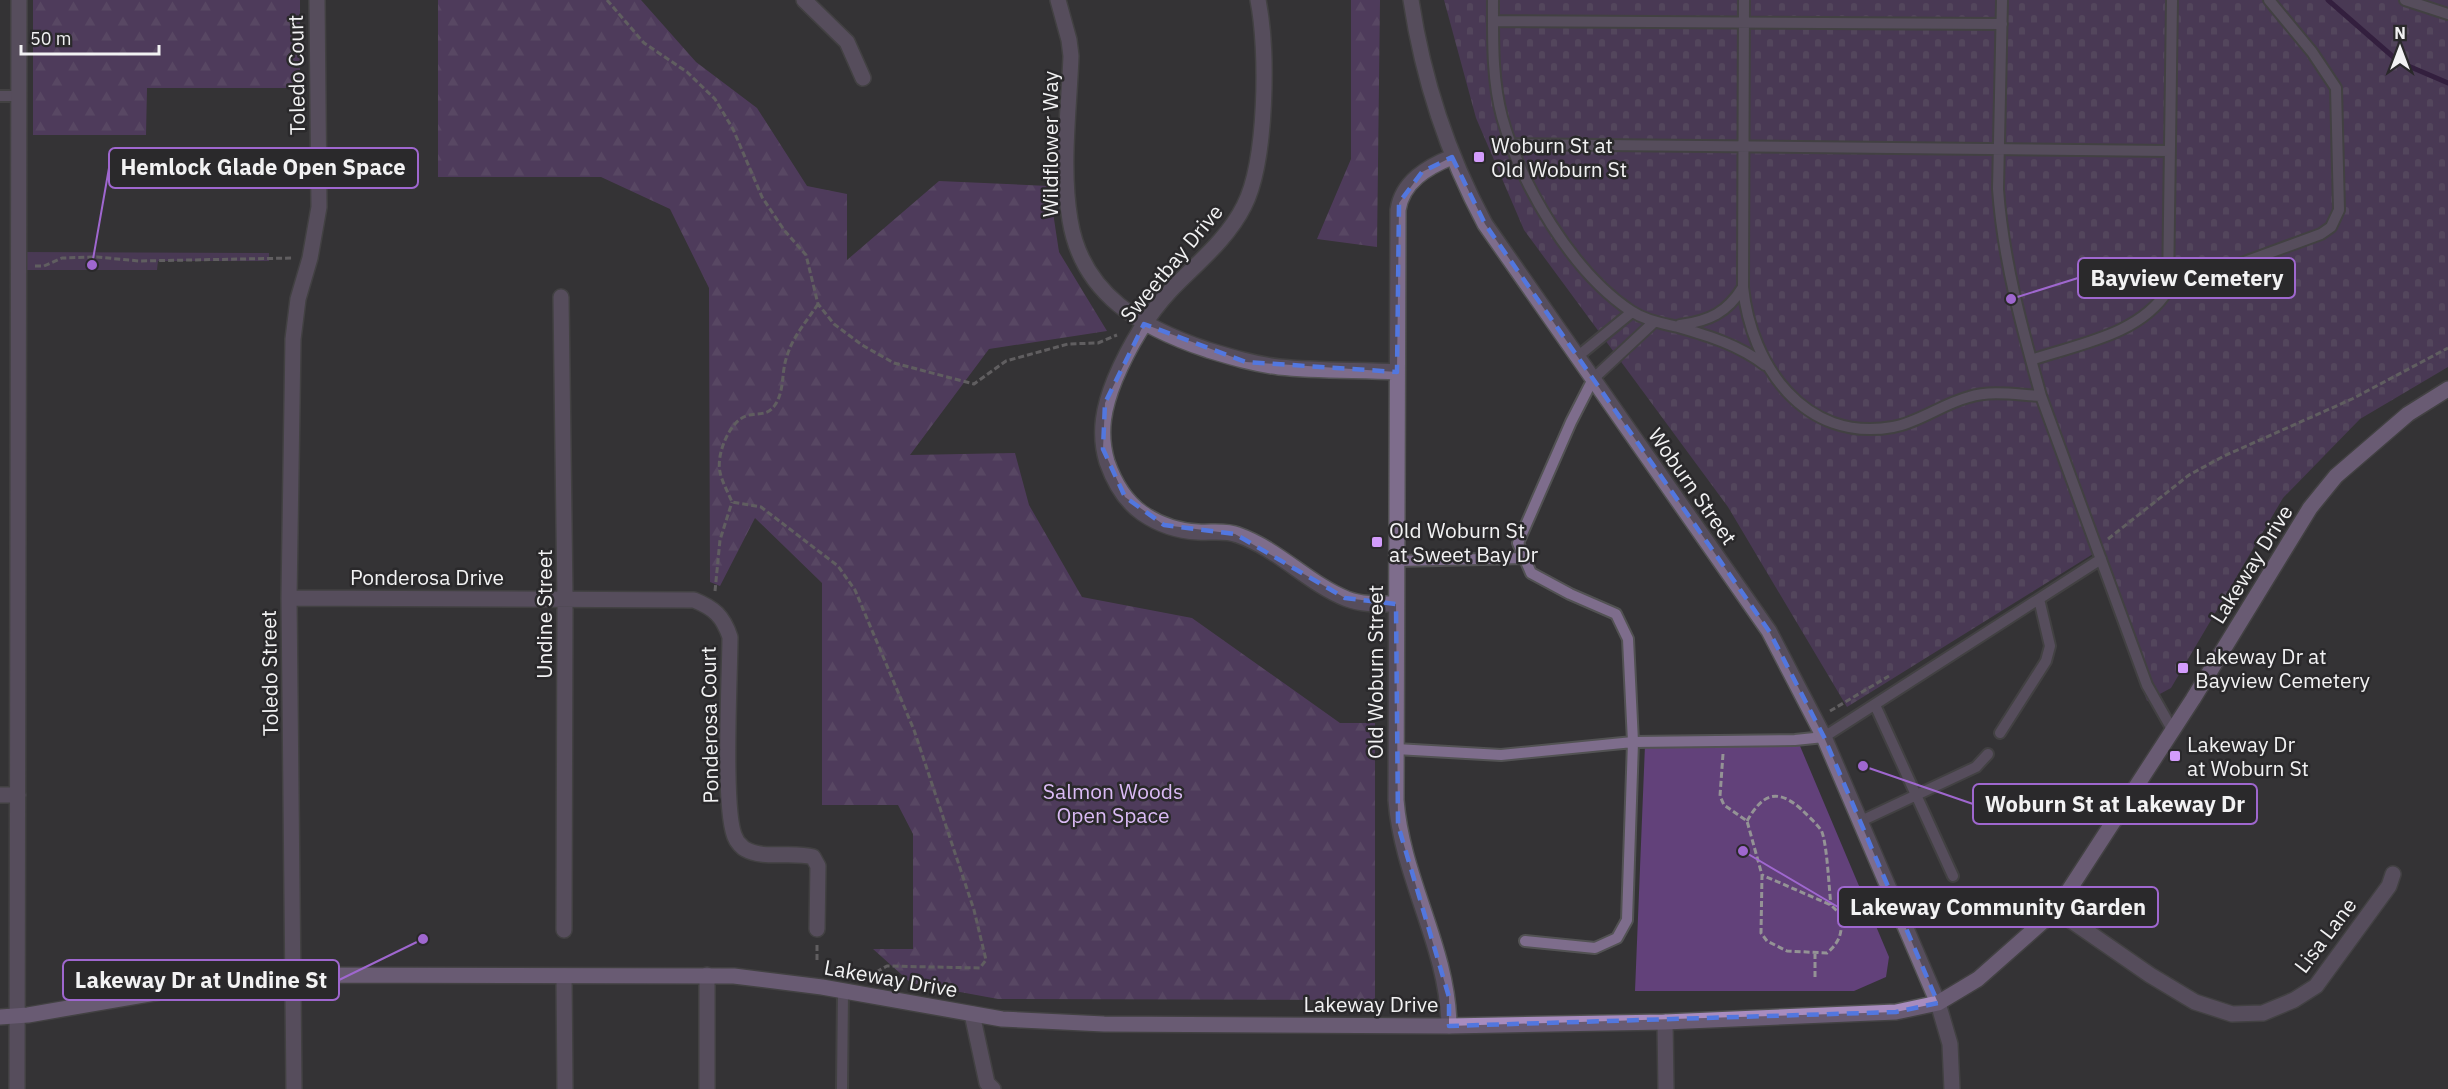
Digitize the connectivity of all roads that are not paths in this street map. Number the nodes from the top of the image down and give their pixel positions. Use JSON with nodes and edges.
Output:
{"nodes":[{"id":1,"x":18,"y":0,"type":"edge"},
{"id":2,"x":317,"y":0,"type":"edge"},
{"id":3,"x":804,"y":0,"type":"edge"},
{"id":4,"x":1058,"y":0,"type":"edge"},
{"id":5,"x":1258,"y":0,"type":"edge"},
{"id":6,"x":1411,"y":0,"type":"edge"},
{"id":7,"x":1493,"y":0,"type":"edge"},
{"id":8,"x":1744,"y":0,"type":"edge"},
{"id":9,"x":2002,"y":0,"type":"edge"},
{"id":10,"x":2172,"y":0,"type":"edge"},
{"id":11,"x":2269,"y":0,"type":"edge"},
{"id":12,"x":2405,"y":0,"type":"edge"},
{"id":13,"x":2448,"y":14,"type":"edge"},
{"id":14,"x":1493,"y":21,"type":"junction"},
{"id":15,"x":1744,"y":22,"type":"junction"},
{"id":16,"x":2002,"y":24,"type":"junction"},
{"id":17,"x":863,"y":78,"type":"dead end"},
{"id":18,"x":0,"y":96,"type":"edge"},
{"id":19,"x":18,"y":96,"type":"junction"},
{"id":20,"x":1512,"y":144,"type":"junction"},
{"id":21,"x":1743,"y":146,"type":"junction"},
{"id":22,"x":1999,"y":149,"type":"junction"},
{"id":23,"x":2170,"y":151,"type":"junction"},
{"id":24,"x":1452,"y":157,"type":"junction"},
{"id":25,"x":310,"y":258,"type":"joint"},
{"id":26,"x":1743,"y":287,"type":"junction"},
{"id":27,"x":2168,"y":290,"type":"junction"},
{"id":28,"x":561,"y":297,"type":"dead end"},
{"id":29,"x":1632,"y":312,"type":"junction"},
{"id":30,"x":1654,"y":322,"type":"junction"},
{"id":31,"x":1144,"y":324,"type":"junction"},
{"id":32,"x":1675,"y":326,"type":"junction"},
{"id":33,"x":1577,"y":357,"type":"junction"},
{"id":34,"x":2031,"y":360,"type":"junction"},
{"id":35,"x":1770,"y":369,"type":"junction"},
{"id":36,"x":1397,"y":372,"type":"junction"},
{"id":37,"x":1593,"y":379,"type":"junction"},
{"id":38,"x":2448,"y":389,"type":"edge"},
{"id":39,"x":2041,"y":396,"type":"junction"},
{"id":40,"x":1525,"y":558,"type":"junction"},
{"id":41,"x":2101,"y":559,"type":"junction"},
{"id":42,"x":1396,"y":561,"type":"junction"},
{"id":43,"x":289,"y":598,"type":"junction"},
{"id":44,"x":565,"y":599,"type":"junction"},
{"id":45,"x":2039,"y":599,"type":"junction"},
{"id":46,"x":1396,"y":604,"type":"junction"},
{"id":47,"x":1875,"y":705,"type":"junction"},
{"id":48,"x":2173,"y":731,"type":"junction"},
{"id":49,"x":2000,"y":733,"type":"dead end"},
{"id":50,"x":1824,"y":737,"type":"junction"},
{"id":51,"x":1633,"y":742,"type":"junction"},
{"id":52,"x":1396,"y":749,"type":"junction"},
{"id":53,"x":1988,"y":754,"type":"dead end"},
{"id":54,"x":0,"y":795,"type":"edge"},
{"id":55,"x":18,"y":795,"type":"junction"},
{"id":56,"x":1916,"y":795,"type":"junction"},
{"id":57,"x":1861,"y":821,"type":"junction"},
{"id":58,"x":2393,"y":874,"type":"dead end"},
{"id":59,"x":1953,"y":876,"type":"dead end"},
{"id":60,"x":2056,"y":910,"type":"junction"},
{"id":61,"x":817,"y":928,"type":"dead end"},
{"id":62,"x":564,"y":930,"type":"dead end"},
{"id":63,"x":1525,"y":941,"type":"dead end"},
{"id":64,"x":294,"y":975,"type":"junction"},
{"id":65,"x":707,"y":975,"type":"junction"},
{"id":66,"x":564,"y":976,"type":"junction"},
{"id":67,"x":843,"y":991,"type":"junction"},
{"id":68,"x":1938,"y":1003,"type":"junction"},
{"id":69,"x":972,"y":1014,"type":"junction"},
{"id":70,"x":17,"y":1016,"type":"junction"},
{"id":71,"x":0,"y":1017,"type":"edge"},
{"id":72,"x":1665,"y":1022,"type":"junction"},
{"id":73,"x":1449,"y":1026,"type":"junction"},
{"id":74,"x":17,"y":1089,"type":"edge"},
{"id":75,"x":294,"y":1089,"type":"edge"},
{"id":76,"x":565,"y":1089,"type":"edge"},
{"id":77,"x":707,"y":1089,"type":"edge"},
{"id":78,"x":843,"y":1089,"type":"edge"},
{"id":79,"x":993,"y":1089,"type":"edge"},
{"id":80,"x":1666,"y":1089,"type":"edge"},
{"id":81,"x":1952,"y":1089,"type":"edge"}],
"edges":[{"from":1,"to":19,"type":"street"},
{"from":2,"to":25,"type":"street","name":"Toledo Court"},
{"from":3,"to":17,"type":"street"},
{"from":4,"to":31,"type":"street","name":"Wildflower Way"},
{"from":5,"to":31,"type":"street","name":"Sweetbay Drive"},
{"from":6,"to":24,"type":"street","name":"Woburn Street"},
{"from":7,"to":14,"type":"lane"},
{"from":8,"to":15,"type":"lane"},
{"from":9,"to":16,"type":"lane"},
{"from":10,"to":23,"type":"lane"},
{"from":11,"to":27,"type":"lane"},
{"from":12,"to":13,"type":"lane"},
{"from":14,"to":15,"type":"lane"},
{"from":14,"to":20,"type":"lane"},
{"from":15,"to":16,"type":"lane"},
{"from":15,"to":21,"type":"lane"},
{"from":16,"to":22,"type":"lane"},
{"from":18,"to":19,"type":"lane"},
{"from":19,"to":55,"type":"street"},
{"from":20,"to":21,"type":"lane"},
{"from":20,"to":29,"type":"lane"},
{"from":21,"to":22,"type":"lane"},
{"from":21,"to":26,"type":"lane"},
{"from":22,"to":23,"type":"lane"},
{"from":22,"to":34,"type":"lane"},
{"from":23,"to":27,"type":"lane"},
{"from":24,"to":33,"type":"street","name":"Woburn Street"},
{"from":24,"to":36,"type":"street","name":"Old Woburn Street"},
{"from":25,"to":43,"type":"street","name":"Toledo Street"},
{"from":26,"to":32,"type":"lane"},
{"from":26,"to":35,"type":"lane"},
{"from":27,"to":34,"type":"lane"},
{"from":28,"to":44,"type":"street","name":"Undine Street"},
{"from":29,"to":30,"type":"lane"},
{"from":29,"to":33,"type":"lane"},
{"from":30,"to":32,"type":"lane"},
{"from":30,"to":37,"type":"lane"},
{"from":31,"to":36,"type":"street","name":"Wildflower Way"},
{"from":31,"to":46,"type":"street","name":"Sweetbay Drive"},
{"from":32,"to":35,"type":"lane"},
{"from":33,"to":37,"type":"street","name":"Woburn Street"},
{"from":34,"to":39,"type":"lane"},
{"from":35,"to":39,"type":"lane"},
{"from":36,"to":42,"type":"street","name":"Old Woburn Street"},
{"from":37,"to":40,"type":"lane"},
{"from":37,"to":50,"type":"street","name":"Woburn Street"},
{"from":38,"to":48,"type":"main road","name":"Lakeway Drive"},
{"from":39,"to":41,"type":"lane"},
{"from":40,"to":42,"type":"lane"},
{"from":40,"to":51,"type":"lane"},
{"from":41,"to":45,"type":"lane"},
{"from":41,"to":48,"type":"lane"},
{"from":42,"to":46,"type":"street","name":"Old Woburn Street"},
{"from":43,"to":44,"type":"street","name":"Ponderosa Drive"},
{"from":43,"to":64,"type":"street","name":"Toledo Street"},
{"from":44,"to":61,"type":"street","name":"Ponderosa Court"},
{"from":44,"to":62,"type":"street","name":"Undine Street"},
{"from":45,"to":47,"type":"lane"},
{"from":45,"to":49,"type":"lane"},
{"from":46,"to":52,"type":"street","name":"Old Woburn Street"},
{"from":47,"to":50,"type":"lane"},
{"from":47,"to":56,"type":"lane"},
{"from":48,"to":60,"type":"main road","name":"Lakeway Drive"},
{"from":50,"to":51,"type":"lane"},
{"from":50,"to":57,"type":"street","name":"Woburn Street"},
{"from":51,"to":52,"type":"lane"},
{"from":51,"to":63,"type":"lane"},
{"from":52,"to":73,"type":"street","name":"Old Woburn Street"},
{"from":53,"to":56,"type":"lane"},
{"from":54,"to":55,"type":"street"},
{"from":55,"to":70,"type":"street"},
{"from":56,"to":57,"type":"lane"},
{"from":56,"to":59,"type":"lane"},
{"from":57,"to":68,"type":"street","name":"Woburn Street"},
{"from":58,"to":60,"type":"street","name":"Lisa Lane"},
{"from":60,"to":68,"type":"main road","name":"Lakeway Drive"},
{"from":64,"to":66,"type":"main road","name":"Lakeway Drive"},
{"from":64,"to":70,"type":"main road","name":"Lakeway Drive"},
{"from":64,"to":75,"type":"street","name":"Toledo Street"},
{"from":65,"to":66,"type":"main road","name":"Lakeway Drive"},
{"from":65,"to":67,"type":"main road","name":"Lakeway Drive"},
{"from":65,"to":77,"type":"street"},
{"from":66,"to":76,"type":"street"},
{"from":67,"to":69,"type":"main road","name":"Lakeway Drive"},
{"from":67,"to":78,"type":"lane"},
{"from":68,"to":72,"type":"main road","name":"Lakeway Drive"},
{"from":68,"to":81,"type":"street","name":"Woburn Street"},
{"from":69,"to":73,"type":"main road","name":"Lakeway Drive"},
{"from":69,"to":79,"type":"street"},
{"from":70,"to":71,"type":"main road","name":"Lakeway Drive"},
{"from":70,"to":74,"type":"street"},
{"from":72,"to":73,"type":"main road","name":"Lakeway Drive"},
{"from":72,"to":80,"type":"street"}]}
